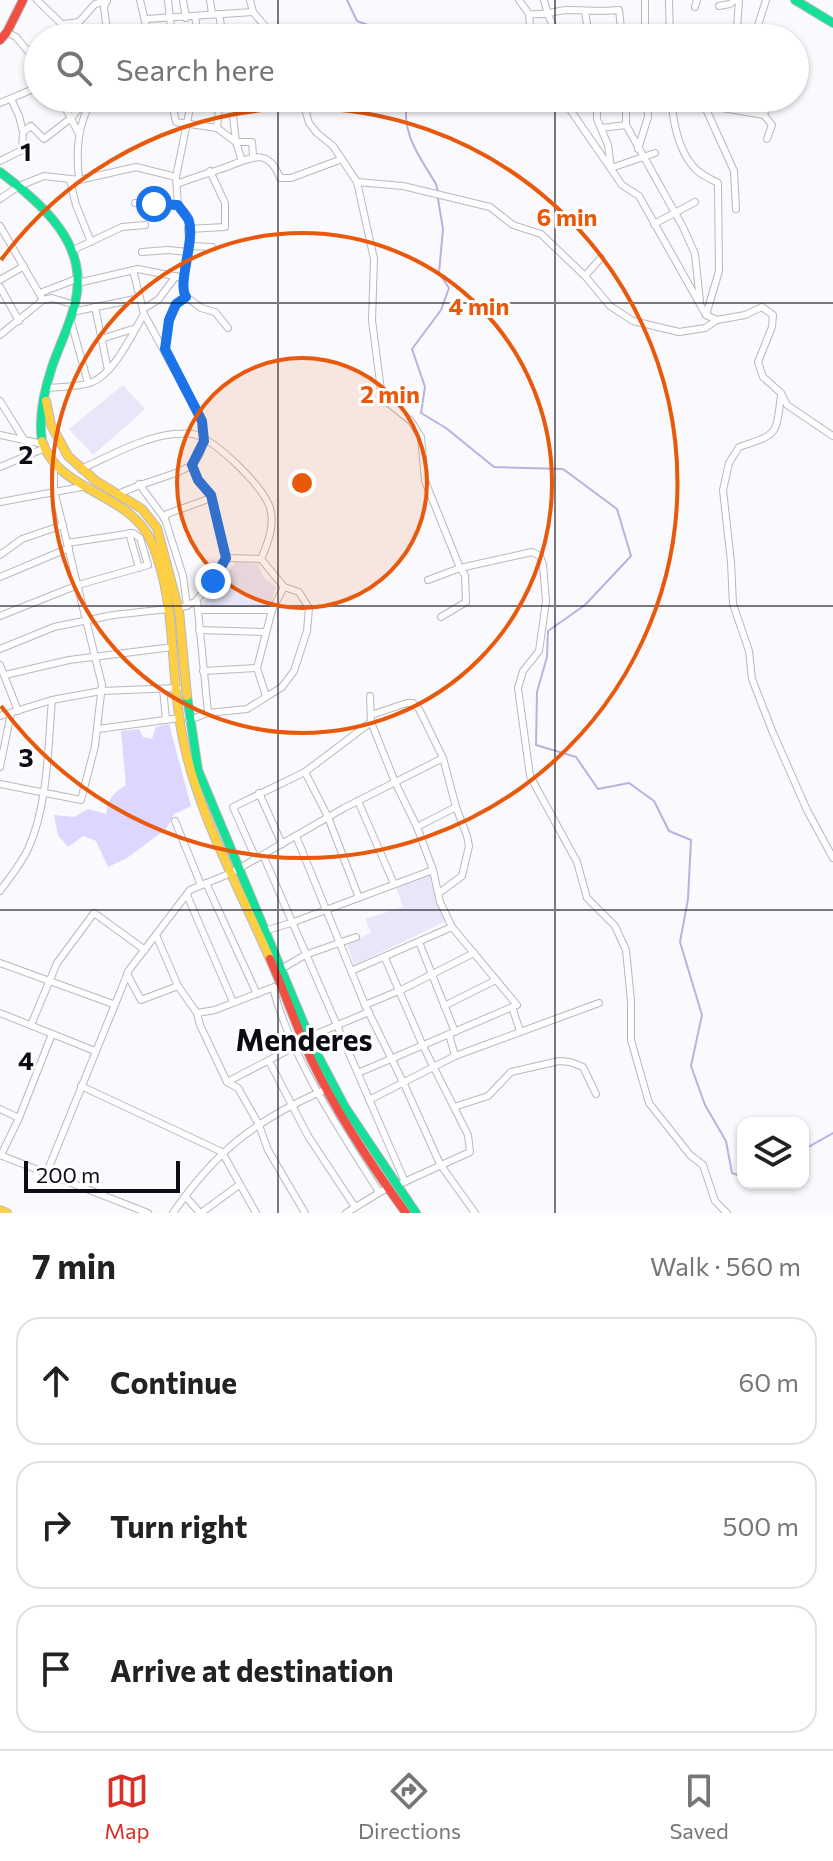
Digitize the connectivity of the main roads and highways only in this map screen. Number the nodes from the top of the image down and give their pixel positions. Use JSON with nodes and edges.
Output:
{"nodes":[{"id":1,"x":23,"y":0,"type":"edge"},
{"id":2,"x":795,"y":0,"type":"edge"},
{"id":3,"x":833,"y":23,"type":"edge"},
{"id":4,"x":0,"y":40,"type":"edge"},
{"id":5,"x":0,"y":172,"type":"edge"},
{"id":6,"x":46,"y":386,"type":"junction"},
{"id":7,"x":184,"y":719,"type":"junction"},
{"id":8,"x":234,"y":871,"type":"junction"},
{"id":9,"x":307,"y":1039,"type":"junction"},
{"id":10,"x":387,"y":1188,"type":"junction"},
{"id":11,"x":0,"y":1210,"type":"edge"},
{"id":12,"x":7,"y":1213,"type":"edge"},
{"id":13,"x":406,"y":1213,"type":"edge"},
{"id":14,"x":416,"y":1213,"type":"edge"}],
"edges":[{"from":1,"to":4,"type":"main road"},
{"from":2,"to":3,"type":"main road"},
{"from":5,"to":6,"type":"main road"},
{"from":6,"to":7,"type":"main road"},
{"from":6,"to":7,"type":"main road"},
{"from":7,"to":8,"type":"main road"},
{"from":8,"to":9,"type":"main road"},
{"from":8,"to":9,"type":"main road"},
{"from":9,"to":10,"type":"main road"},
{"from":9,"to":10,"type":"main road"},
{"from":10,"to":13,"type":"main road"},
{"from":10,"to":14,"type":"main road"},
{"from":11,"to":12,"type":"main road"}]}
